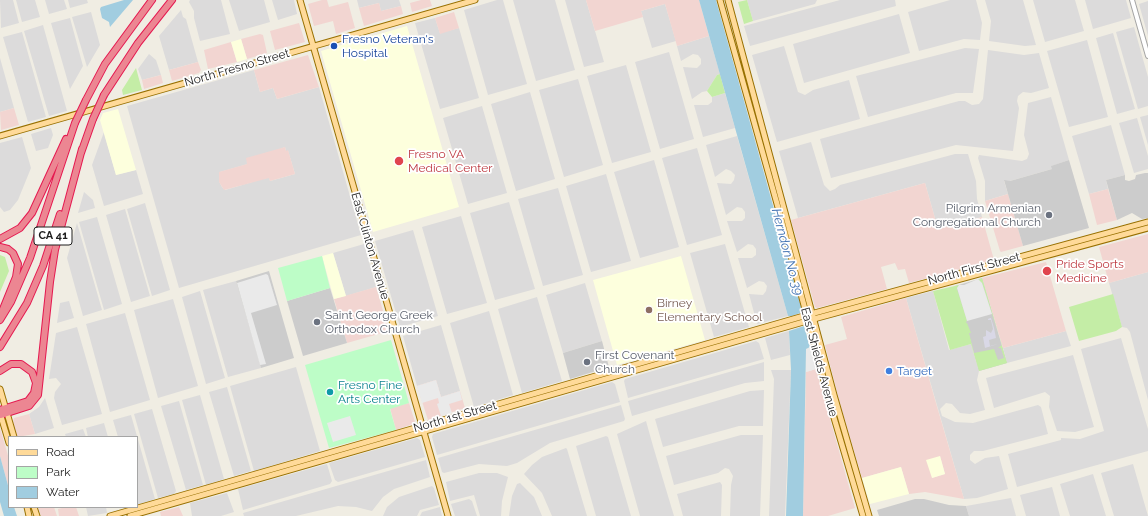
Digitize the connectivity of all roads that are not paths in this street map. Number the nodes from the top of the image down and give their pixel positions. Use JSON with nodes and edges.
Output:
{"nodes":[{"id":1,"x":152,"y":0,"type":"edge"},
{"id":2,"x":172,"y":0,"type":"edge"},
{"id":3,"x":300,"y":0,"type":"edge"},
{"id":4,"x":475,"y":0,"type":"edge"},
{"id":5,"x":720,"y":0,"type":"edge"},
{"id":6,"x":728,"y":0,"type":"edge"},
{"id":7,"x":1132,"y":0,"type":"edge"},
{"id":8,"x":313,"y":47,"type":"junction"},
{"id":9,"x":1148,"y":56,"type":"edge"},
{"id":10,"x":75,"y":123,"type":"junction"},
{"id":11,"x":0,"y":136,"type":"edge"},
{"id":12,"x":82,"y":149,"type":"junction"},
{"id":13,"x":1148,"y":222,"type":"edge"},
{"id":14,"x":1148,"y":228,"type":"edge"},
{"id":15,"x":0,"y":240,"type":"edge"},
{"id":16,"x":0,"y":247,"type":"edge"},
{"id":17,"x":898,"y":290,"type":"junction"},
{"id":18,"x":878,"y":302,"type":"junction"},
{"id":19,"x":813,"y":313,"type":"junction"},
{"id":20,"x":0,"y":315,"type":"edge"},
{"id":21,"x":807,"y":315,"type":"junction"},
{"id":22,"x":800,"y":317,"type":"joint"},
{"id":23,"x":814,"y":319,"type":"junction"},
{"id":24,"x":0,"y":320,"type":"edge"},
{"id":25,"x":808,"y":321,"type":"junction"},
{"id":26,"x":801,"y":323,"type":"joint"},
{"id":27,"x":754,"y":330,"type":"junction"},
{"id":28,"x":724,"y":345,"type":"junction"},
{"id":29,"x":0,"y":347,"type":"edge"},
{"id":30,"x":2,"y":369,"type":"edge"},
{"id":31,"x":0,"y":389,"type":"edge"},
{"id":32,"x":3,"y":412,"type":"edge"},
{"id":33,"x":471,"y":412,"type":"junction"},
{"id":34,"x":480,"y":416,"type":"junction"},
{"id":35,"x":422,"y":426,"type":"junction"},
{"id":36,"x":424,"y":432,"type":"junction"},
{"id":37,"x":14,"y":436,"type":"edge"},
{"id":38,"x":8,"y":438,"type":"edge"},
{"id":39,"x":138,"y":508,"type":"edge"},
{"id":40,"x":138,"y":508,"type":"edge"},
{"id":41,"x":110,"y":516,"type":"edge"},
{"id":42,"x":130,"y":516,"type":"edge"},
{"id":43,"x":448,"y":516,"type":"edge"},
{"id":44,"x":863,"y":516,"type":"edge"},
{"id":45,"x":869,"y":516,"type":"edge"}],
"edges":[{"from":1,"to":10,"type":"highway","number":"CA 41","bridge":true},
{"from":2,"to":12,"type":"highway","number":"CA 41","bridge":true},
{"from":3,"to":8,"type":"main road","name":"East Clinton Avenue"},
{"from":4,"to":8,"type":"main road","name":"North Fresno Street"},
{"from":5,"to":21,"type":"main road","name":"East Shields Avenue"},
{"from":6,"to":19,"type":"main road","name":"East Shields Avenue"},
{"from":7,"to":9,"type":"street"},
{"from":8,"to":11,"type":"main road","name":"North Fresno Street"},
{"from":8,"to":35,"type":"main road","name":"East Clinton Avenue"},
{"from":10,"to":15,"type":"highway"},
{"from":10,"to":24,"type":"highway","number":"CA 41"},
{"from":12,"to":29,"type":"highway","number":"CA 41"},
{"from":12,"to":32,"type":"highway"},
{"from":13,"to":17,"type":"main road","name":"North First Street"},
{"from":14,"to":18,"type":"main road","name":"North First Street"},
{"from":16,"to":20,"type":"highway"},
{"from":17,"to":18,"type":"main road"},
{"from":17,"to":19,"type":"main road","name":"North First Street"},
{"from":18,"to":23,"type":"main road","name":"North First Street"},
{"from":19,"to":21,"type":"main road","name":"North First Street"},
{"from":19,"to":23,"type":"main road","name":"East Shields Avenue"},
{"from":21,"to":22,"type":"main road","name":"North First Street"},
{"from":21,"to":25,"type":"main road","name":"East Shields Avenue"},
{"from":22,"to":27,"type":"main road","name":"North 1st Street"},
{"from":23,"to":25,"type":"main road","name":"North First Street"},
{"from":23,"to":45,"type":"main road","name":"East Shields Avenue"},
{"from":25,"to":26,"type":"main road","name":"North First Street"},
{"from":25,"to":44,"type":"main road","name":"East Shields Avenue"},
{"from":26,"to":28,"type":"main road","name":"North 1st Street"},
{"from":27,"to":28,"type":"main road"},
{"from":27,"to":33,"type":"main road","name":"North 1st Street"},
{"from":28,"to":34,"type":"main road","name":"North 1st Street"},
{"from":30,"to":32,"type":"highway"},
{"from":31,"to":32,"type":"main road"},
{"from":32,"to":37,"type":"main road"},
{"from":32,"to":38,"type":"main road"},
{"from":33,"to":34,"type":"main road"},
{"from":33,"to":35,"type":"main road","name":"North 1st Street"},
{"from":34,"to":36,"type":"main road","name":"North 1st Street"},
{"from":35,"to":36,"type":"main road","name":"East Clinton Avenue"},
{"from":35,"to":39,"type":"main road","name":"North 1st Street"},
{"from":36,"to":42,"type":"main road","name":"North 1st Street"},
{"from":36,"to":43,"type":"main road","name":"East Clinton Avenue"},
{"from":40,"to":41,"type":"main road","name":"North 1st Street"}]}
